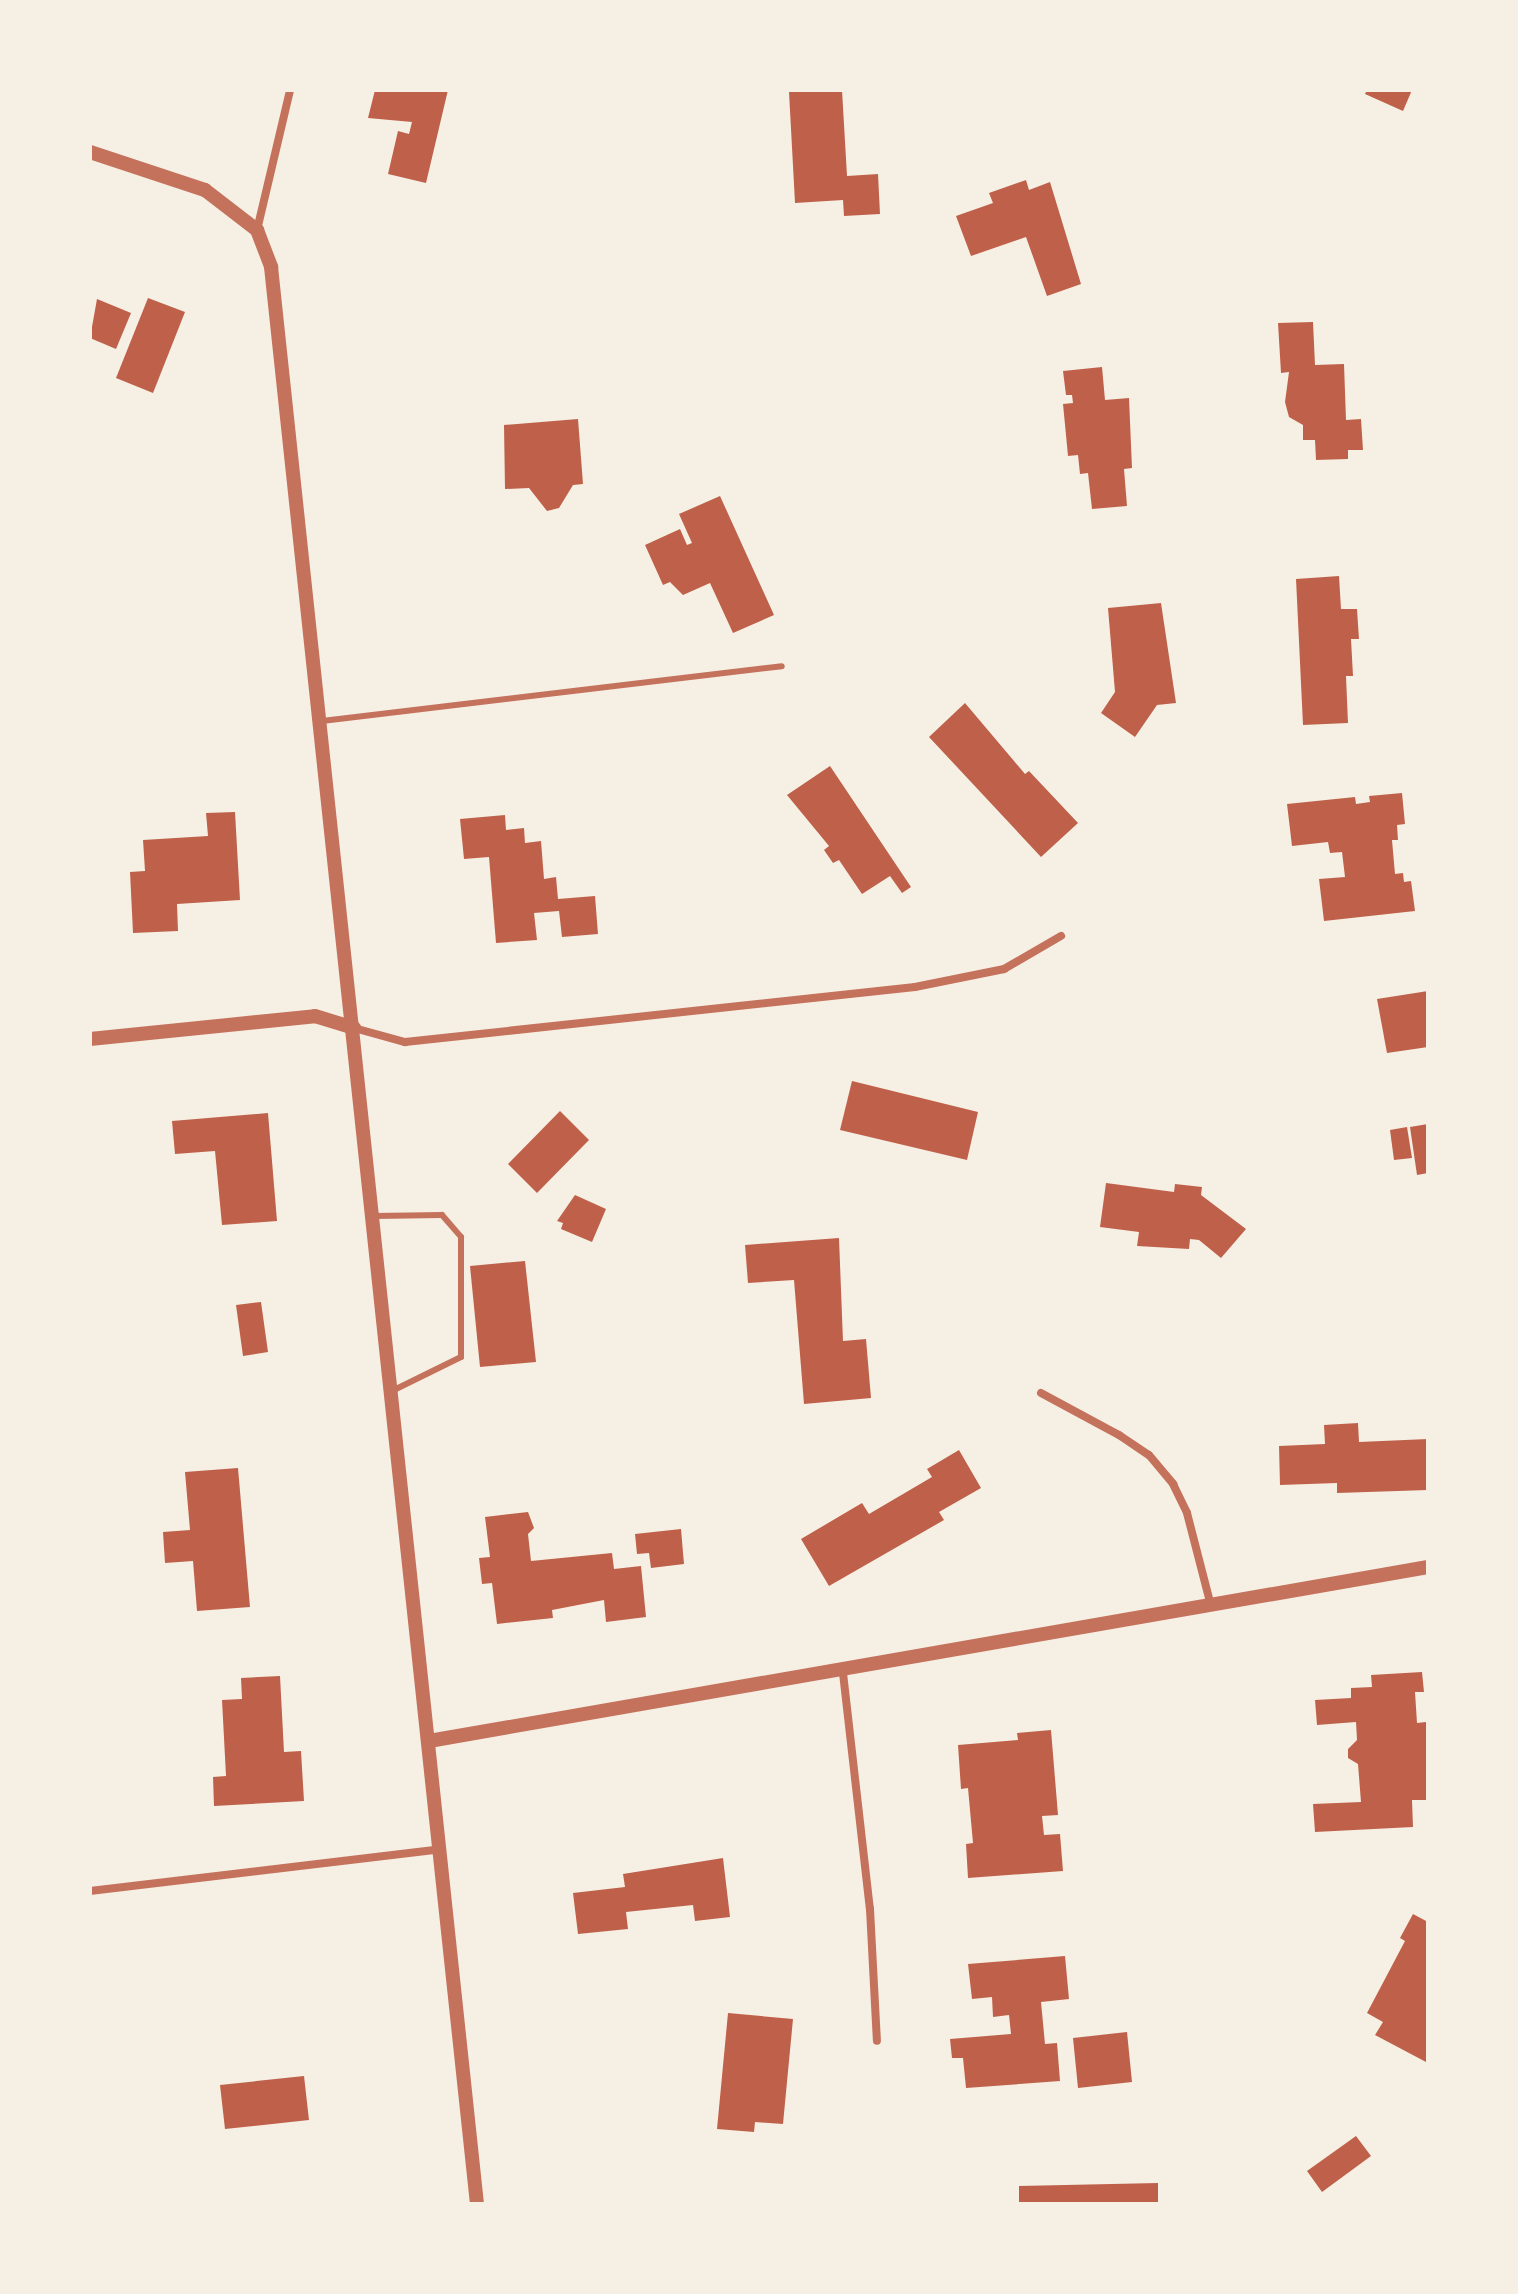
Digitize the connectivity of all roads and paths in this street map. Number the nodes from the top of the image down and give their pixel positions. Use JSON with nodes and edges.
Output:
{"nodes":[{"id":1,"x":290,"y":90,"type":"edge"},
{"id":2,"x":90,"y":152,"type":"edge"},
{"id":3,"x":257,"y":230,"type":"junction"},
{"id":4,"x":782,"y":666,"type":"dead end"},
{"id":5,"x":322,"y":721,"type":"junction"},
{"id":6,"x":1061,"y":936,"type":"dead end"},
{"id":7,"x":354,"y":1028,"type":"junction"},
{"id":8,"x":90,"y":1039,"type":"edge"},
{"id":9,"x":374,"y":1216,"type":"junction"},
{"id":10,"x":392,"y":1391,"type":"junction"},
{"id":11,"x":1041,"y":1393,"type":"dead end"},
{"id":12,"x":1428,"y":1567,"type":"edge"},
{"id":13,"x":1211,"y":1606,"type":"junction"},
{"id":14,"x":843,"y":1673,"type":"junction"},
{"id":15,"x":429,"y":1741,"type":"junction"},
{"id":16,"x":440,"y":1849,"type":"junction"},
{"id":17,"x":90,"y":1891,"type":"edge"},
{"id":18,"x":877,"y":2041,"type":"dead end"},
{"id":19,"x":477,"y":2204,"type":"edge"}],
"edges":[{"from":1,"to":3,"type":"street"},
{"from":2,"to":3,"type":"street"},
{"from":3,"to":5,"type":"street"},
{"from":4,"to":5,"type":"lane"},
{"from":5,"to":7,"type":"street"},
{"from":6,"to":7,"type":"street"},
{"from":7,"to":8,"type":"street"},
{"from":7,"to":9,"type":"street"},
{"from":9,"to":10,"type":"street"},
{"from":9,"to":10,"type":"lane"},
{"from":10,"to":15,"type":"street"},
{"from":11,"to":13,"type":"street"},
{"from":12,"to":13,"type":"street"},
{"from":13,"to":14,"type":"street"},
{"from":14,"to":15,"type":"street"},
{"from":14,"to":18,"type":"street"},
{"from":15,"to":16,"type":"street"},
{"from":16,"to":17,"type":"street"},
{"from":16,"to":19,"type":"street"}]}
